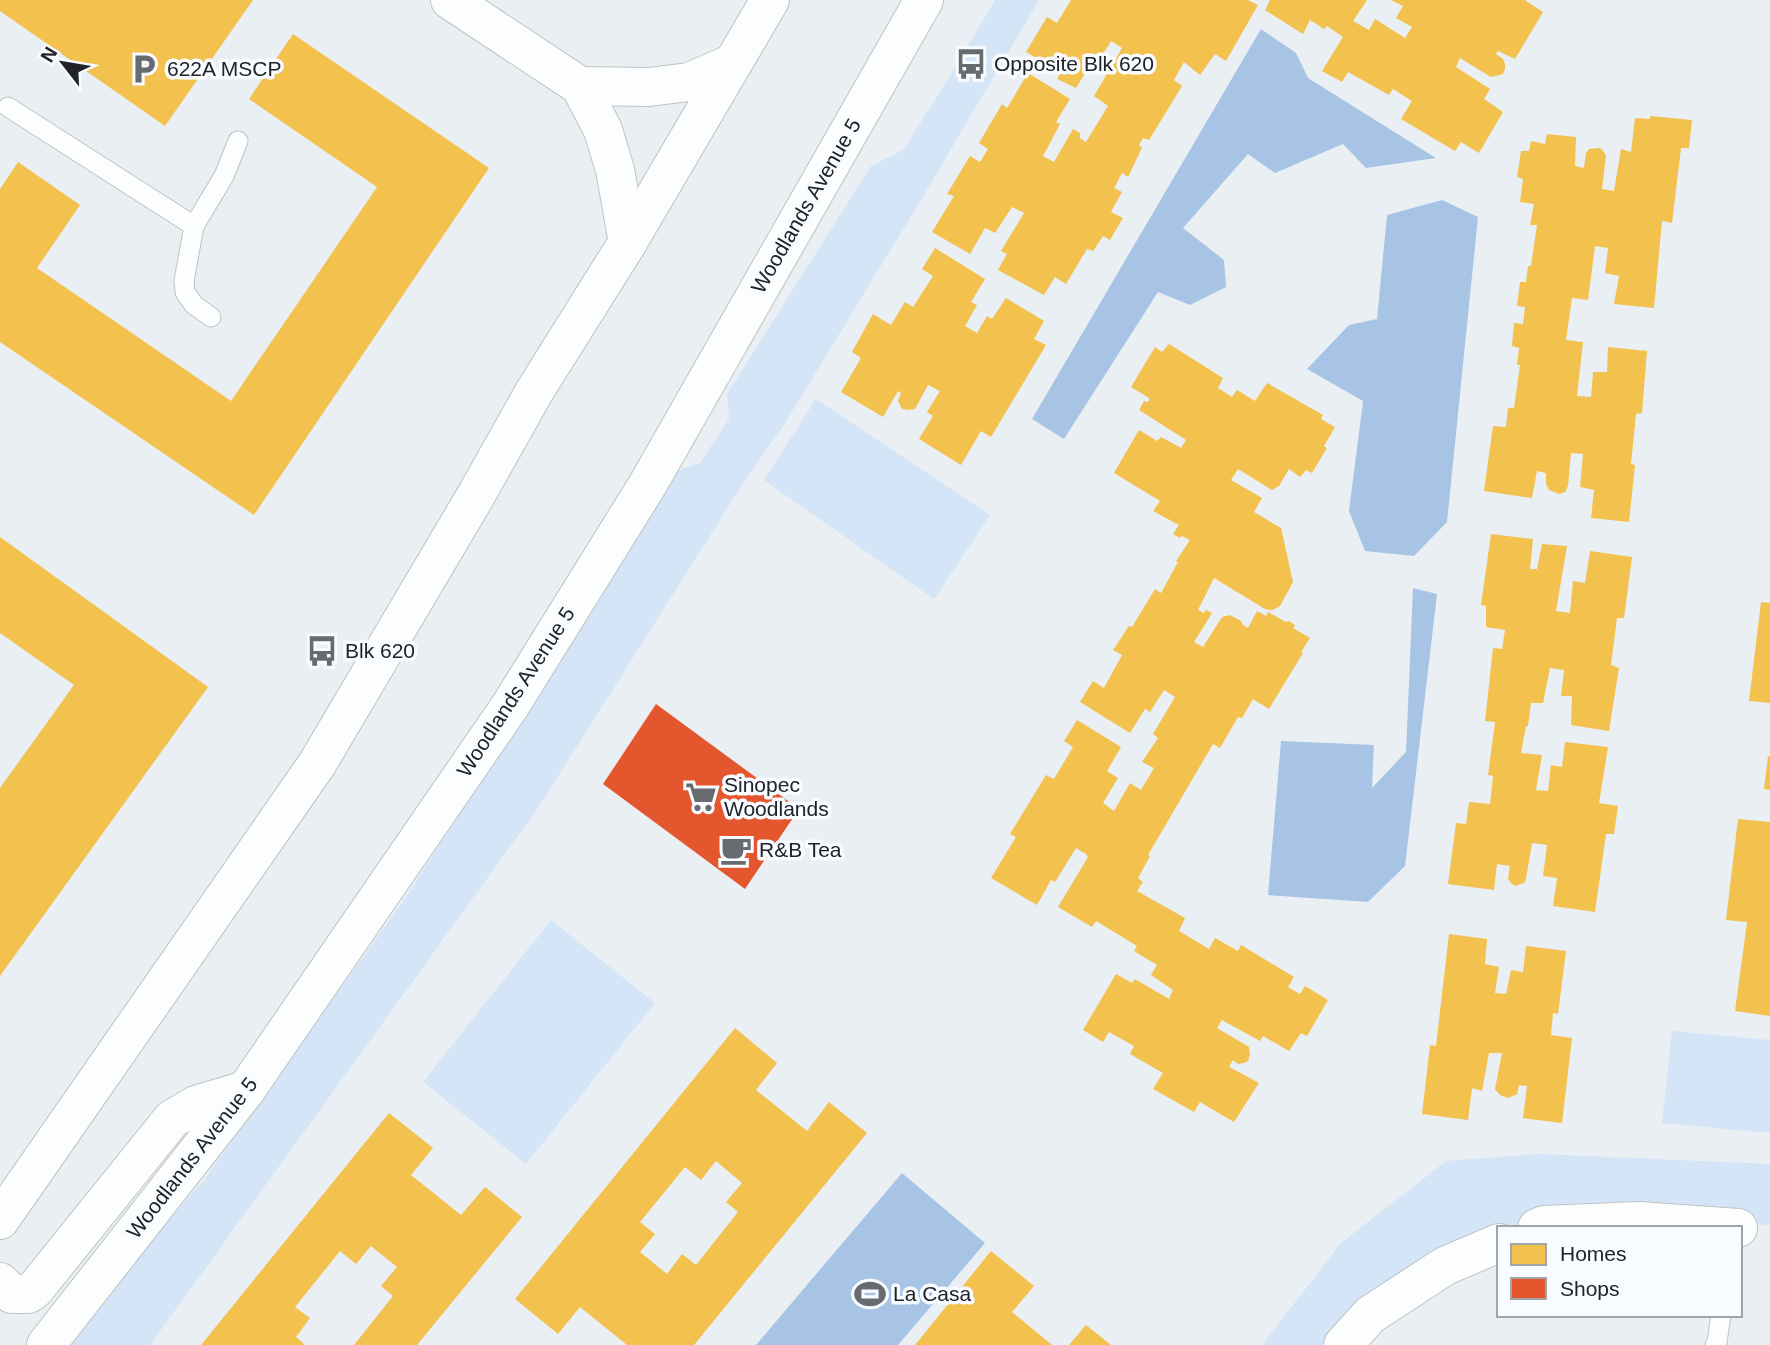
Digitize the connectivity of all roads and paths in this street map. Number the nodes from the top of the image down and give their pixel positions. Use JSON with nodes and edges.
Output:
{"nodes":[{"id":1,"x":450,"y":0,"type":"edge"},
{"id":2,"x":770,"y":0,"type":"edge"},
{"id":3,"x":924,"y":0,"type":"edge"},
{"id":4,"x":733,"y":64,"type":"junction"},
{"id":5,"x":580,"y":86,"type":"junction"},
{"id":6,"x":8,"y":107,"type":"dead end"},
{"id":7,"x":238,"y":141,"type":"dead end"},
{"id":8,"x":194,"y":226,"type":"junction"},
{"id":9,"x":628,"y":242,"type":"junction"},
{"id":10,"x":211,"y":317,"type":"dead end"},
{"id":11,"x":246,"y":1090,"type":"junction"},
{"id":12,"x":0,"y":1220,"type":"edge"},
{"id":13,"x":1541,"y":1226,"type":"edge"},
{"id":14,"x":1706,"y":1226,"type":"edge"},
{"id":15,"x":1742,"y":1228,"type":"edge"},
{"id":16,"x":1770,"y":1230,"type":"edge"},
{"id":17,"x":1497,"y":1245,"type":"edge"},
{"id":18,"x":0,"y":1282,"type":"edge"},
{"id":19,"x":1721,"y":1317,"type":"edge"},
{"id":20,"x":46,"y":1345,"type":"edge"},
{"id":21,"x":1343,"y":1345,"type":"edge"},
{"id":22,"x":1715,"y":1345,"type":"edge"}],
"edges":[{"from":1,"to":5,"type":"main road"},
{"from":2,"to":4,"type":"main road"},
{"from":3,"to":11,"type":"main road","name":"Woodlands Avenue 5"},
{"from":4,"to":5,"type":"main road"},
{"from":4,"to":9,"type":"main road"},
{"from":5,"to":9,"type":"main road"},
{"from":6,"to":8,"type":"lane"},
{"from":7,"to":8,"type":"lane"},
{"from":8,"to":10,"type":"lane"},
{"from":9,"to":12,"type":"main road"},
{"from":11,"to":18,"type":"main road"},
{"from":11,"to":20,"type":"main road","name":"Woodlands Avenue 5"},
{"from":13,"to":14,"type":"main road"},
{"from":15,"to":16,"type":"main road"},
{"from":17,"to":21,"type":"main road"},
{"from":19,"to":22,"type":"lane"}]}
